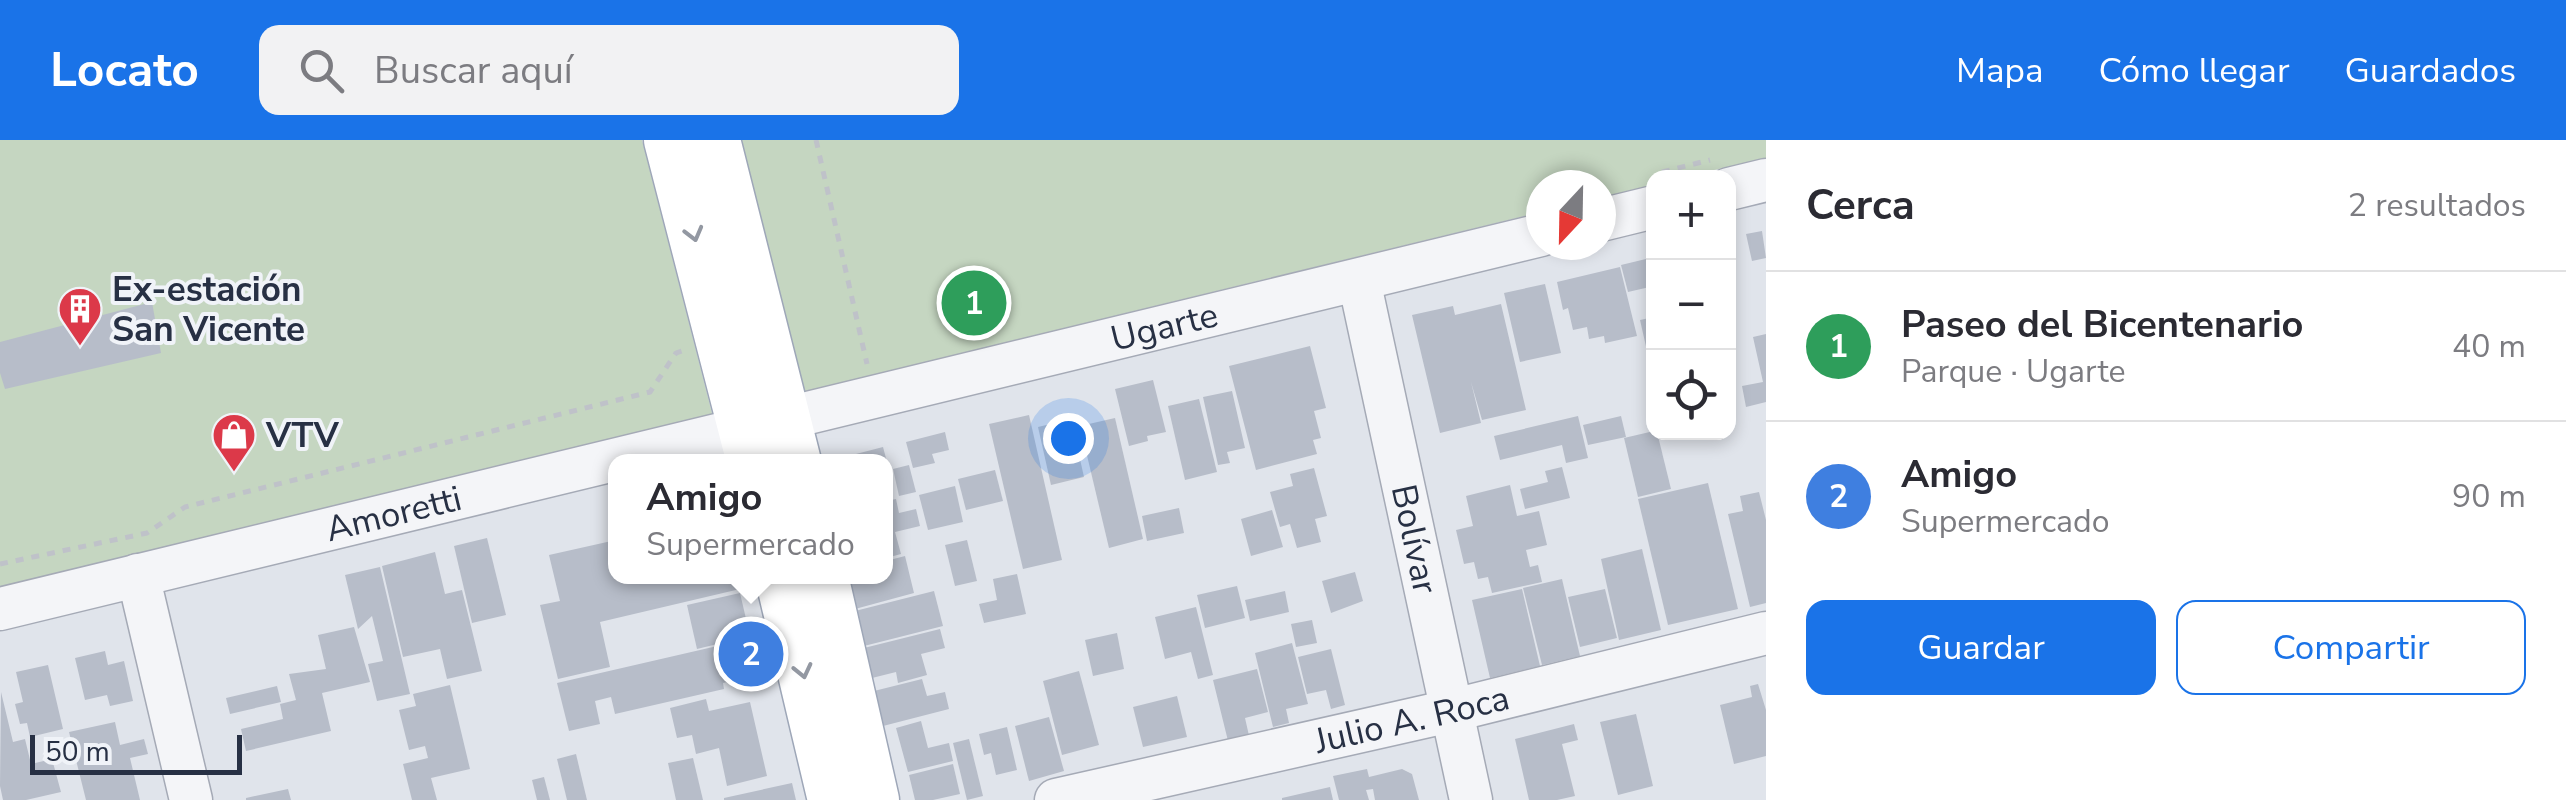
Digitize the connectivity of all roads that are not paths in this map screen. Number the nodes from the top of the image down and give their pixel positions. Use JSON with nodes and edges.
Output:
{"nodes":[{"id":1,"x":670,"y":140,"type":"edge"},
{"id":2,"x":714,"y":140,"type":"edge"},
{"id":3,"x":1736,"y":176,"type":"edge"},
{"id":4,"x":1766,"y":180,"type":"edge"},
{"id":5,"x":1646,"y":195,"type":"edge"},
{"id":6,"x":1616,"y":212,"type":"edge"},
{"id":7,"x":1526,"y":239,"type":"edge"},
{"id":8,"x":1359,"y":280,"type":"junction"},
{"id":9,"x":770,"y":443,"type":"edge"},
{"id":10,"x":717,"y":454,"type":"edge"},
{"id":11,"x":608,"y":477,"type":"edge"},
{"id":12,"x":138,"y":575,"type":"junction"},
{"id":13,"x":782,"y":584,"type":"edge"},
{"id":14,"x":824,"y":584,"type":"edge"},
{"id":15,"x":0,"y":609,"type":"edge"},
{"id":16,"x":1766,"y":634,"type":"edge"},
{"id":17,"x":1450,"y":711,"type":"junction"},
{"id":18,"x":191,"y":800,"type":"edge"},
{"id":19,"x":834,"y":800,"type":"edge"},
{"id":20,"x":873,"y":800,"type":"edge"},
{"id":21,"x":1056,"y":800,"type":"edge"},
{"id":22,"x":1471,"y":800,"type":"edge"}],
"edges":[{"from":1,"to":9,"type":"main road","one_way":true},
{"from":2,"to":9,"type":"main road"},
{"from":3,"to":4,"type":"street"},
{"from":5,"to":6,"type":"street"},
{"from":7,"to":8,"type":"street","name":"Ugarte"},
{"from":8,"to":9,"type":"street","name":"Ugarte"},
{"from":8,"to":17,"type":"street","name":"Bolívar"},
{"from":9,"to":10,"type":"street","name":"Amoretti"},
{"from":11,"to":12,"type":"street","name":"Amoretti"},
{"from":12,"to":15,"type":"street","name":"Amoretti"},
{"from":12,"to":18,"type":"street"},
{"from":13,"to":19,"type":"main road","one_way":true},
{"from":14,"to":20,"type":"main road"},
{"from":16,"to":17,"type":"street","name":"Julio A. Roca"},
{"from":17,"to":21,"type":"street","name":"Julio A. Roca"},
{"from":17,"to":22,"type":"street","name":"Bolívar"}]}
